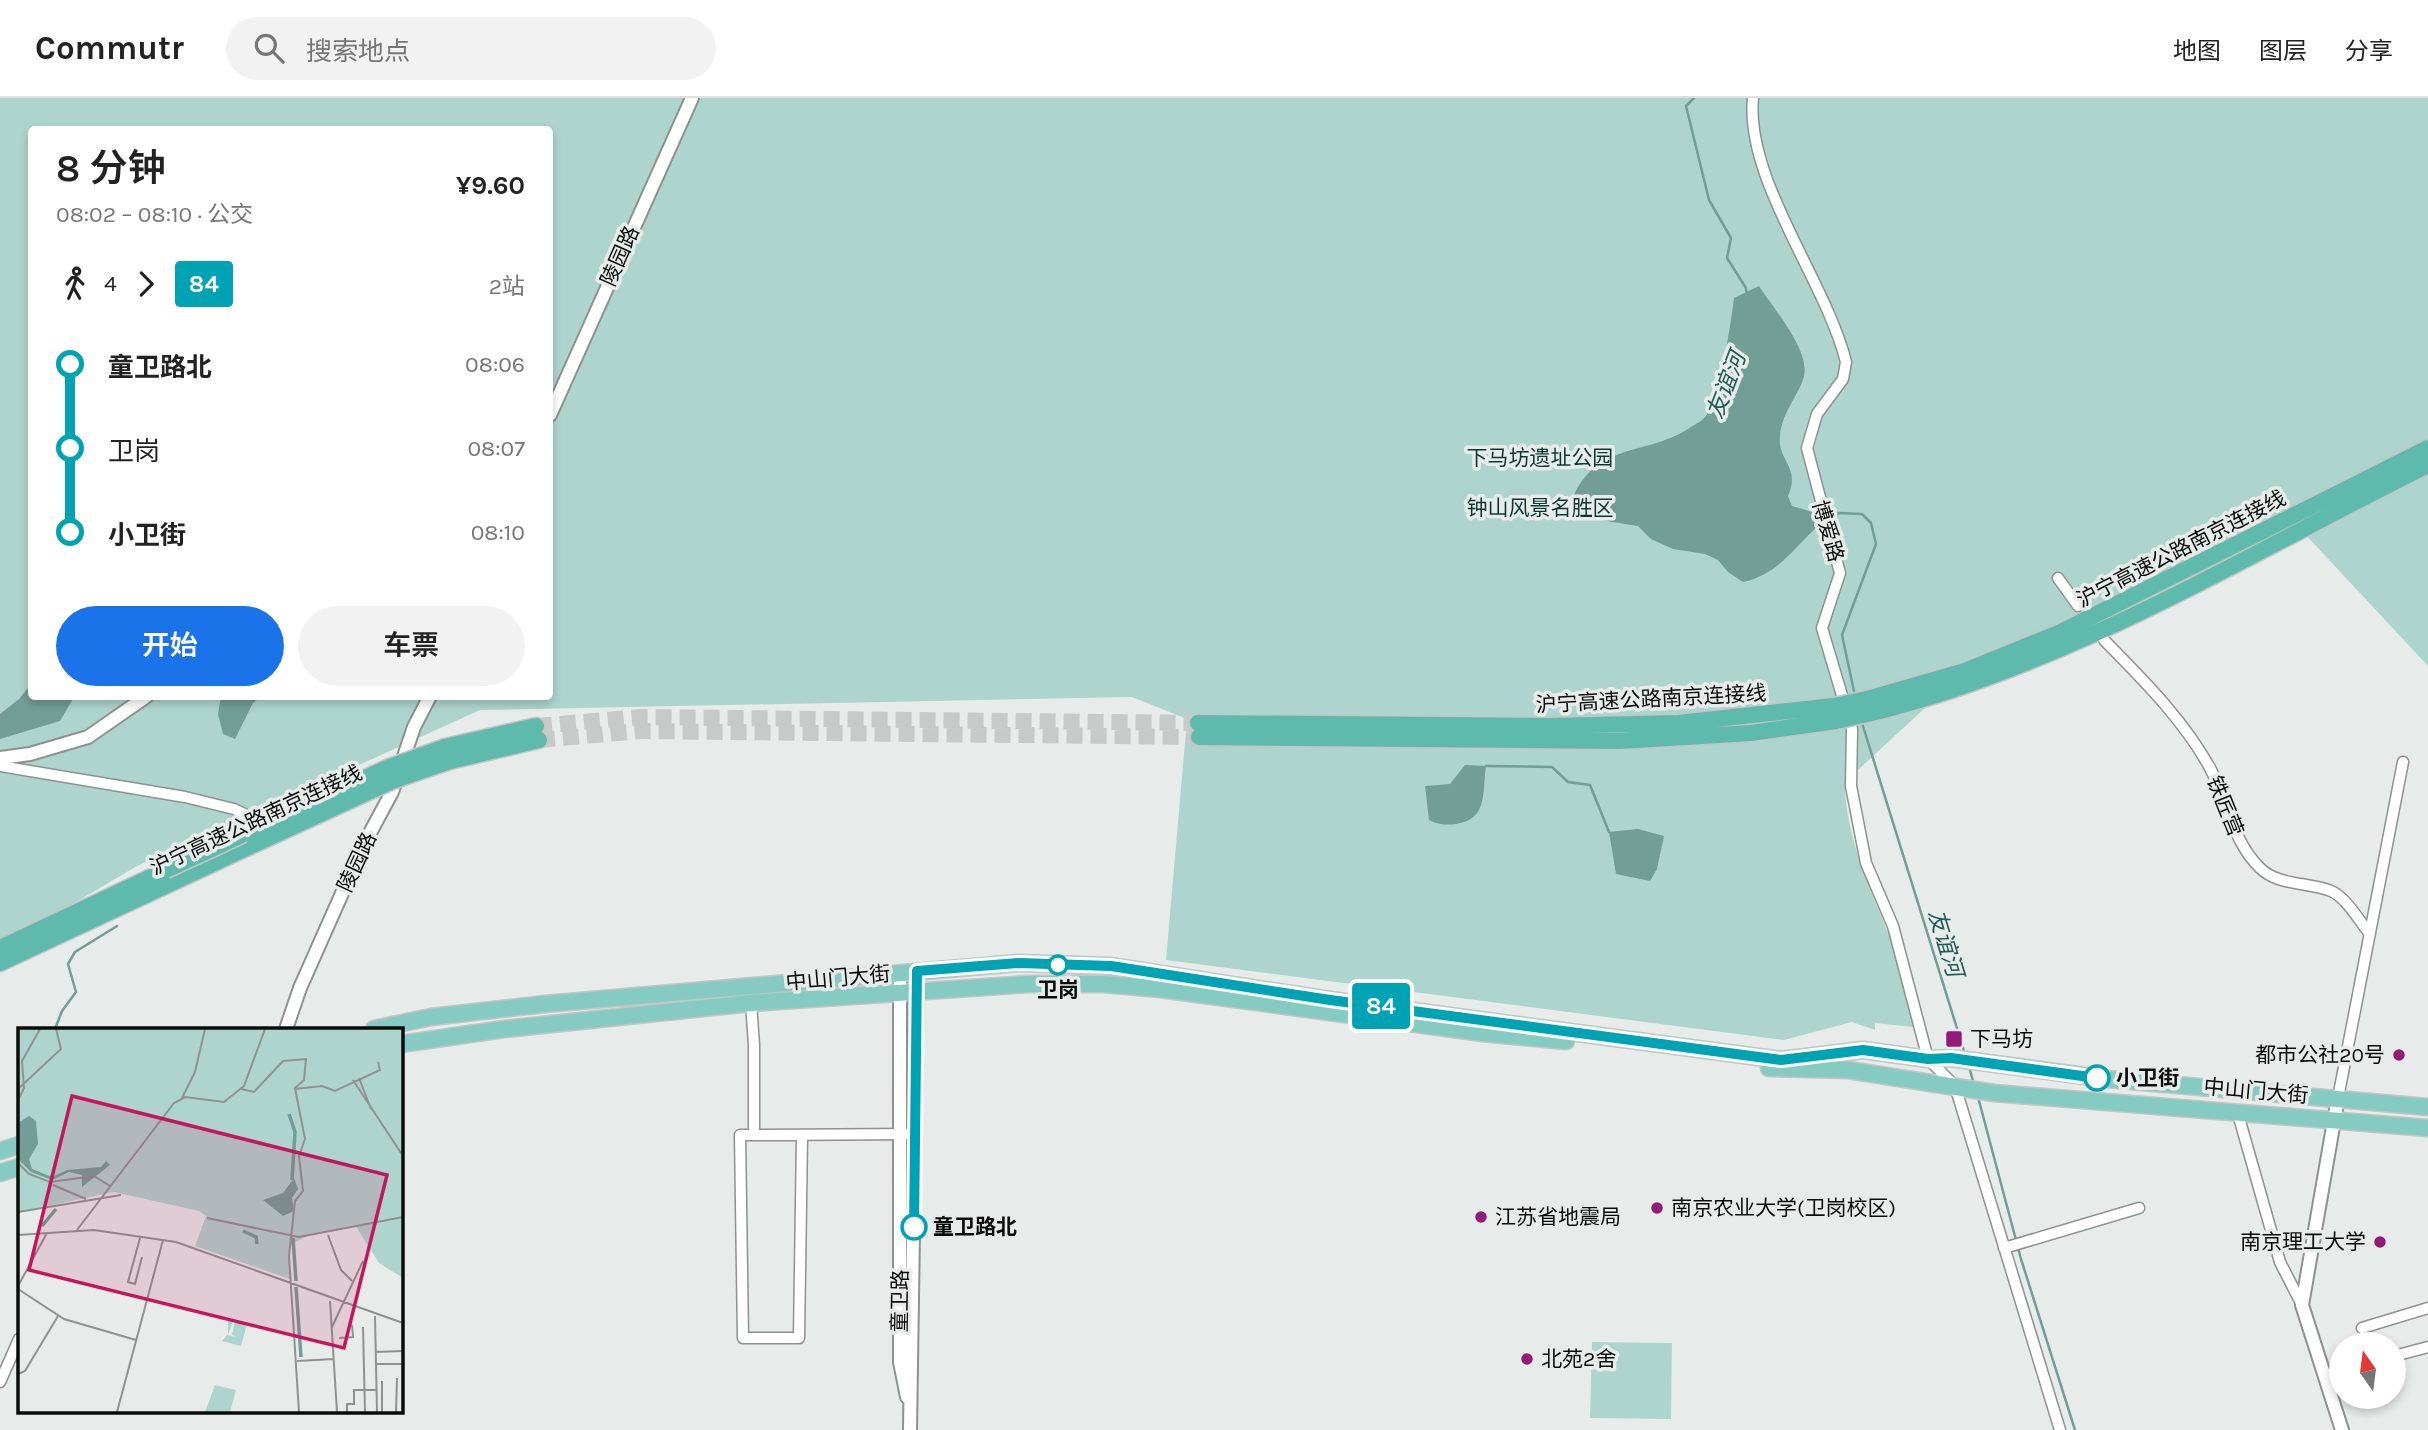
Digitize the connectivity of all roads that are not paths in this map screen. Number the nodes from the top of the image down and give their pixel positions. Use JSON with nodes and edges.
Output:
{"nodes":[{"id":1,"x":692,"y":98,"type":"edge"},
{"id":2,"x":1753,"y":98,"type":"edge"},
{"id":3,"x":553,"y":408,"type":"edge"},
{"id":4,"x":2428,"y":447,"type":"edge"},
{"id":5,"x":2428,"y":465,"type":"edge"},
{"id":6,"x":2058,"y":578,"type":"dead end"},
{"id":7,"x":2078,"y":606,"type":"dead end"},
{"id":8,"x":2104,"y":640,"type":"dead end"},
{"id":9,"x":141,"y":700,"type":"edge"},
{"id":10,"x":428,"y":700,"type":"edge"},
{"id":11,"x":1874,"y":705,"type":"junction"},
{"id":12,"x":1198,"y":730,"type":"tunnel mouth"},
{"id":13,"x":537,"y":733,"type":"tunnel mouth"},
{"id":14,"x":447,"y":754,"type":"junction"},
{"id":15,"x":0,"y":758,"type":"edge"},
{"id":16,"x":2403,"y":762,"type":"dead end"},
{"id":17,"x":0,"y":766,"type":"edge"},
{"id":18,"x":392,"y":792,"type":"junction"},
{"id":19,"x":2370,"y":934,"type":"junction"},
{"id":20,"x":0,"y":948,"type":"edge"},
{"id":21,"x":0,"y":963,"type":"edge"},
{"id":22,"x":909,"y":972,"type":"junction"},
{"id":23,"x":918,"y":990,"type":"junction"},
{"id":24,"x":901,"y":992,"type":"junction"},
{"id":25,"x":751,"y":1003,"type":"junction"},
{"id":26,"x":286,"y":1028,"type":"edge"},
{"id":27,"x":379,"y":1028,"type":"edge"},
{"id":28,"x":402,"y":1044,"type":"edge"},
{"id":29,"x":1928,"y":1059,"type":"junction"},
{"id":30,"x":1955,"y":1086,"type":"junction"},
{"id":31,"x":2338,"y":1098,"type":"junction"},
{"id":32,"x":2428,"y":1107,"type":"edge"},
{"id":33,"x":2238,"y":1114,"type":"junction"},
{"id":34,"x":2336,"y":1120,"type":"junction"},
{"id":35,"x":2428,"y":1128,"type":"edge"},
{"id":36,"x":915,"y":1134,"type":"junction"},
{"id":37,"x":754,"y":1135,"type":"junction"},
{"id":38,"x":901,"y":1135,"type":"junction"},
{"id":39,"x":802,"y":1136,"type":"junction"},
{"id":40,"x":18,"y":1145,"type":"edge"},
{"id":41,"x":0,"y":1151,"type":"edge"},
{"id":42,"x":18,"y":1167,"type":"edge"},
{"id":43,"x":0,"y":1173,"type":"edge"},
{"id":44,"x":2139,"y":1208,"type":"dead end"},
{"id":45,"x":2008,"y":1247,"type":"junction"},
{"id":46,"x":2302,"y":1305,"type":"junction"},
{"id":47,"x":2428,"y":1308,"type":"edge"},
{"id":48,"x":2362,"y":1328,"type":"dead end"},
{"id":49,"x":18,"y":1341,"type":"edge"},
{"id":50,"x":2428,"y":1347,"type":"edge"},
{"id":51,"x":2406,"y":1353,"type":"edge"},
{"id":52,"x":0,"y":1382,"type":"edge"},
{"id":53,"x":911,"y":1424,"type":"edge"},
{"id":54,"x":2060,"y":1430,"type":"edge"},
{"id":55,"x":2342,"y":1430,"type":"edge"}],
"edges":[{"from":1,"to":3,"type":"street","name":"陵园路"},
{"from":2,"to":29,"type":"street","name":"博爱路"},
{"from":4,"to":11,"type":"highway","name":"沪宁高速公路南京连接线"},
{"from":5,"to":11,"type":"highway","name":"沪宁高速公路南京连接线"},
{"from":6,"to":7,"type":"street"},
{"from":8,"to":19,"type":"street","name":"铁匠营"},
{"from":9,"to":15,"type":"street"},
{"from":10,"to":18,"type":"street","name":"陵园路"},
{"from":11,"to":12,"type":"highway","name":"沪宁高速公路南京连接线","bridge":true},
{"from":13,"to":14,"type":"highway","name":"沪宁高速公路南京连接线"},
{"from":14,"to":20,"type":"highway","name":"沪宁高速公路南京连接线","bridge":true},
{"from":14,"to":21,"type":"highway","name":"沪宁高速公路南京连接线","bridge":true},
{"from":16,"to":19,"type":"street"},
{"from":17,"to":18,"type":"street"},
{"from":18,"to":26,"type":"street","name":"陵园路"},
{"from":19,"to":31,"type":"street"},
{"from":22,"to":23,"type":"street","name":"童卫路"},
{"from":22,"to":24,"type":"street","name":"童卫路"},
{"from":22,"to":27,"type":"main road","name":"中山门大街"},
{"from":22,"to":29,"type":"main road","name":"中山门大街"},
{"from":23,"to":24,"type":"main road","name":"中山门大街"},
{"from":23,"to":30,"type":"main road","name":"中山门大街"},
{"from":23,"to":36,"type":"street","name":"童卫路"},
{"from":24,"to":25,"type":"main road","name":"中山门大街"},
{"from":24,"to":38,"type":"street","name":"童卫路"},
{"from":25,"to":28,"type":"main road","name":"中山门大街"},
{"from":25,"to":37,"type":"street"},
{"from":29,"to":30,"type":"street"},
{"from":29,"to":31,"type":"main road","name":"中山门大街"},
{"from":30,"to":33,"type":"main road","name":"中山门大街"},
{"from":30,"to":45,"type":"street"},
{"from":31,"to":32,"type":"main road","name":"中山门大街"},
{"from":31,"to":34,"type":"street"},
{"from":33,"to":34,"type":"main road","name":"中山门大街"},
{"from":33,"to":46,"type":"street"},
{"from":34,"to":35,"type":"main road","name":"中山门大街"},
{"from":34,"to":46,"type":"street"},
{"from":36,"to":38,"type":"street"},
{"from":36,"to":53,"type":"street","name":"童卫路"},
{"from":37,"to":39,"type":"street"},
{"from":37,"to":39,"type":"street"},
{"from":38,"to":39,"type":"street"},
{"from":38,"to":53,"type":"street","name":"童卫路"},
{"from":40,"to":41,"type":"main road"},
{"from":42,"to":43,"type":"main road"},
{"from":44,"to":45,"type":"street"},
{"from":45,"to":54,"type":"street"},
{"from":46,"to":55,"type":"street"},
{"from":47,"to":48,"type":"street"},
{"from":49,"to":52,"type":"street"},
{"from":50,"to":51,"type":"street"}]}
